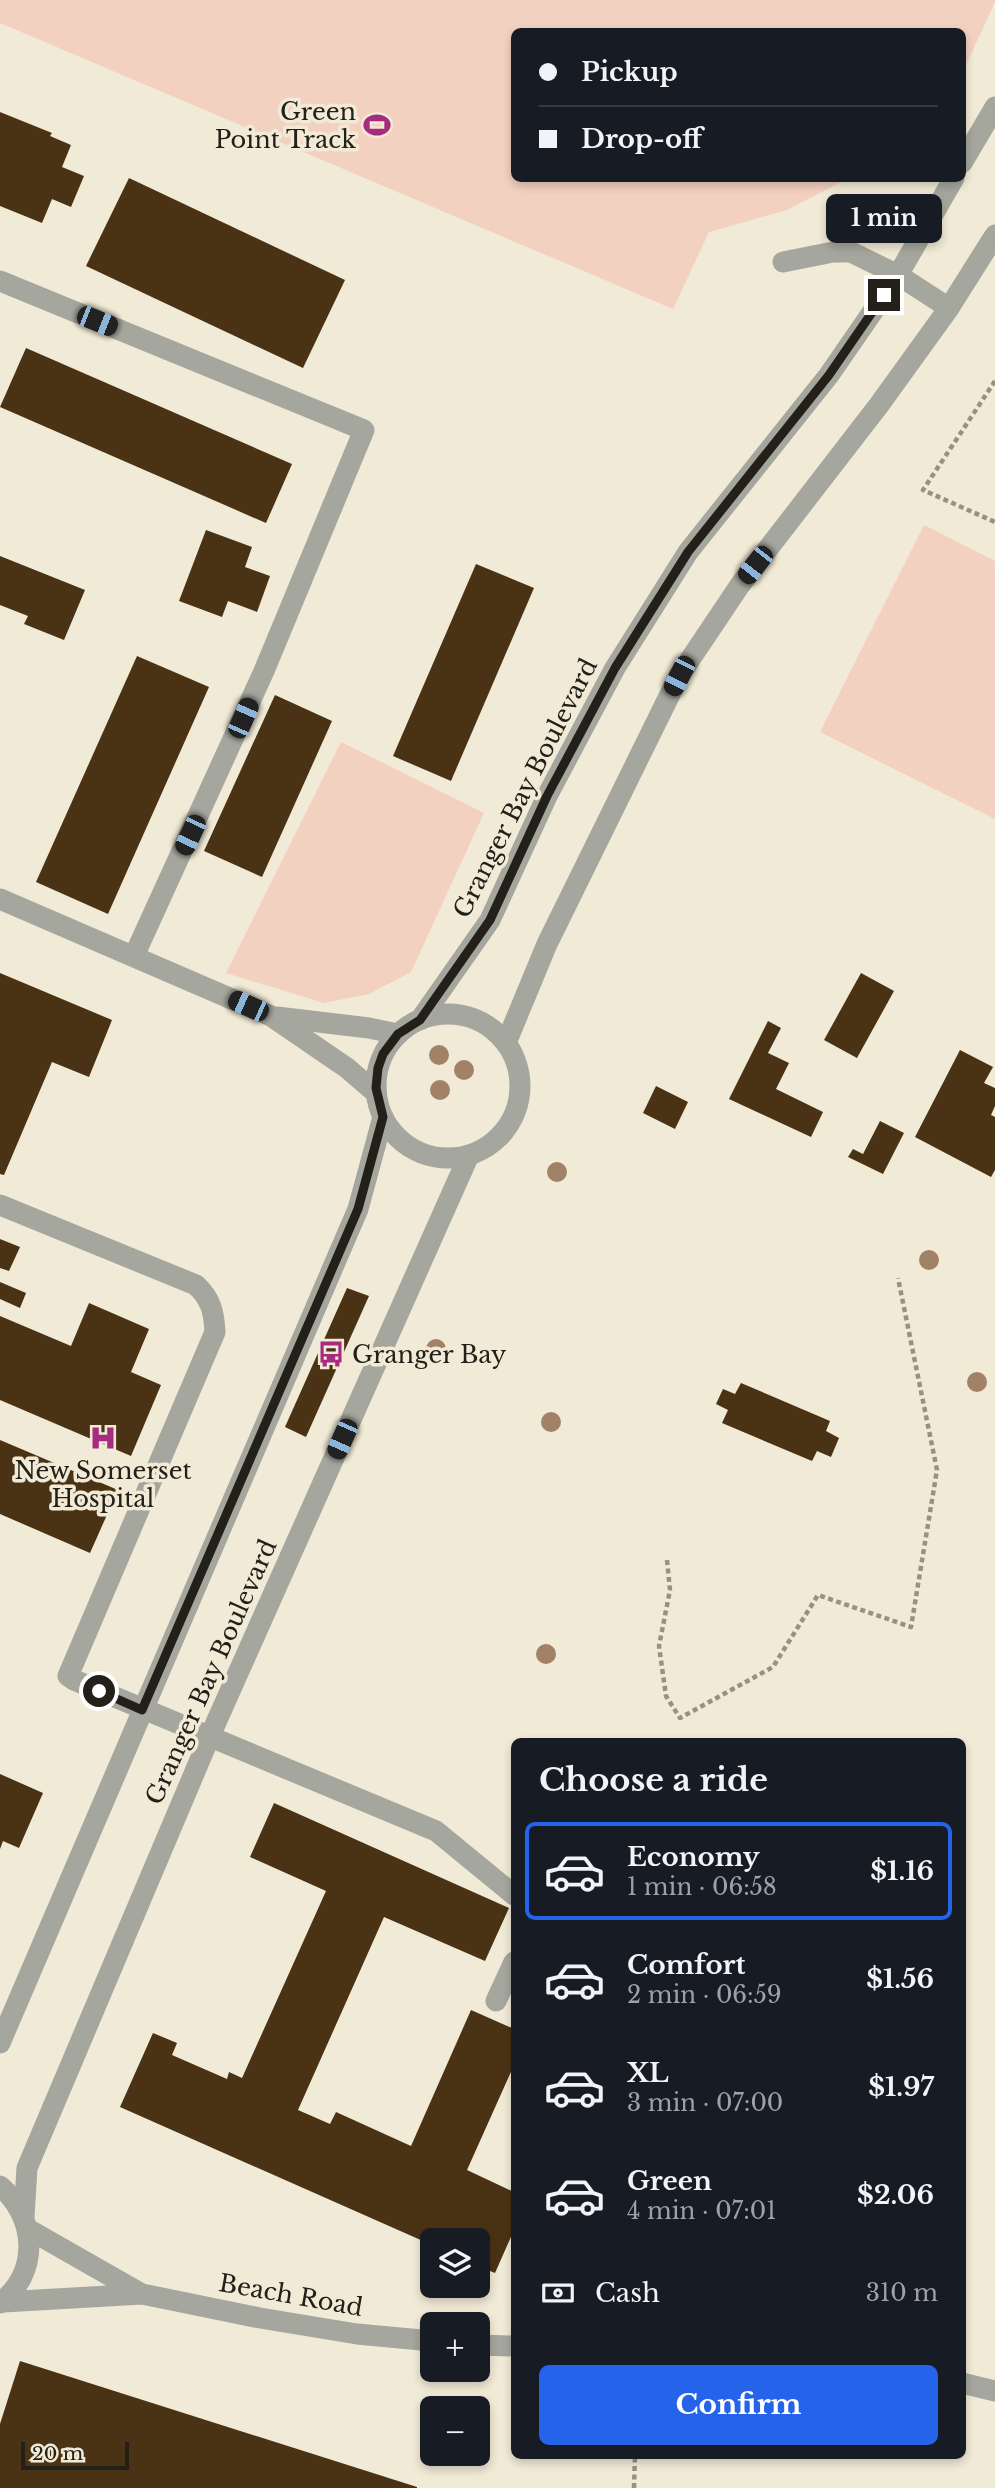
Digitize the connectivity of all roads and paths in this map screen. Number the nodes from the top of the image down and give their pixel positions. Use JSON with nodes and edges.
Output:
{"nodes":[{"id":1,"x":995,"y":107,"type":"edge"},
{"id":2,"x":966,"y":156,"type":"edge"},
{"id":3,"x":952,"y":182,"type":"edge"},
{"id":4,"x":995,"y":236,"type":"edge"},
{"id":5,"x":783,"y":262,"type":"dead end"},
{"id":6,"x":898,"y":275,"type":"junction"},
{"id":7,"x":0,"y":281,"type":"edge"},
{"id":8,"x":949,"y":308,"type":"junction"},
{"id":9,"x":995,"y":381,"type":"edge"},
{"id":10,"x":995,"y":522,"type":"edge"},
{"id":11,"x":0,"y":899,"type":"edge"},
{"id":12,"x":134,"y":956,"type":"junction"},
{"id":13,"x":271,"y":1016,"type":"junction"},
{"id":14,"x":420,"y":1020,"type":"junction"},
{"id":15,"x":398,"y":1034,"type":"junction"},
{"id":16,"x":506,"y":1043,"type":"junction"},
{"id":17,"x":376,"y":1093,"type":"junction"},
{"id":18,"x":383,"y":1117,"type":"junction"},
{"id":19,"x":469,"y":1155,"type":"junction"},
{"id":20,"x":0,"y":1205,"type":"edge"},
{"id":21,"x":898,"y":1278,"type":"dead end"},
{"id":22,"x":667,"y":1560,"type":"dead end"},
{"id":23,"x":142,"y":1710,"type":"junction"},
{"id":24,"x":210,"y":1736,"type":"junction"},
{"id":25,"x":511,"y":1893,"type":"edge"},
{"id":26,"x":511,"y":1968,"type":"edge"},
{"id":27,"x":496,"y":2001,"type":"dead end"},
{"id":28,"x":0,"y":2043,"type":"edge"},
{"id":29,"x":0,"y":2186,"type":"edge"},
{"id":30,"x":26,"y":2222,"type":"junction"},
{"id":31,"x":142,"y":2294,"type":"junction"},
{"id":32,"x":1,"y":2302,"type":"edge"},
{"id":33,"x":420,"y":2340,"type":"edge"},
{"id":34,"x":490,"y":2345,"type":"edge"},
{"id":35,"x":511,"y":2346,"type":"edge"},
{"id":36,"x":966,"y":2384,"type":"edge"},
{"id":37,"x":995,"y":2391,"type":"edge"},
{"id":38,"x":635,"y":2459,"type":"edge"},
{"id":39,"x":634,"y":2488,"type":"edge"}],
"edges":[{"from":1,"to":2,"type":"street"},
{"from":3,"to":6,"type":"street","name":"Granger Bay Boulevard"},
{"from":4,"to":8,"type":"street"},
{"from":5,"to":6,"type":"street"},
{"from":6,"to":8,"type":"street"},
{"from":6,"to":14,"type":"street","name":"Granger Bay Boulevard"},
{"from":7,"to":12,"type":"street"},
{"from":8,"to":16,"type":"street"},
{"from":9,"to":10,"type":"path"},
{"from":11,"to":12,"type":"street"},
{"from":12,"to":13,"type":"street"},
{"from":13,"to":15,"type":"street"},
{"from":13,"to":17,"type":"street"},
{"from":14,"to":15,"type":"street"},
{"from":14,"to":16,"type":"street"},
{"from":15,"to":17,"type":"street"},
{"from":16,"to":19,"type":"street"},
{"from":17,"to":18,"type":"street"},
{"from":18,"to":19,"type":"street"},
{"from":18,"to":23,"type":"street","name":"Granger Bay Boulevard"},
{"from":19,"to":24,"type":"street","name":"Granger Bay Boulevard"},
{"from":20,"to":23,"type":"street"},
{"from":21,"to":22,"type":"path"},
{"from":23,"to":24,"type":"street"},
{"from":23,"to":28,"type":"street","name":"Granger Bay Boulevard"},
{"from":24,"to":25,"type":"street"},
{"from":24,"to":30,"type":"street","name":"Granger Bay Boulevard"},
{"from":26,"to":27,"type":"street"},
{"from":29,"to":30,"type":"street"},
{"from":30,"to":31,"type":"street","name":"Beach Road"},
{"from":30,"to":32,"type":"street","name":"Granger Bay Boulevard"},
{"from":31,"to":32,"type":"street","name":"Beach Road"},
{"from":31,"to":33,"type":"street","name":"Beach Road"},
{"from":34,"to":35,"type":"street"},
{"from":36,"to":37,"type":"street"},
{"from":38,"to":39,"type":"path"}]}
